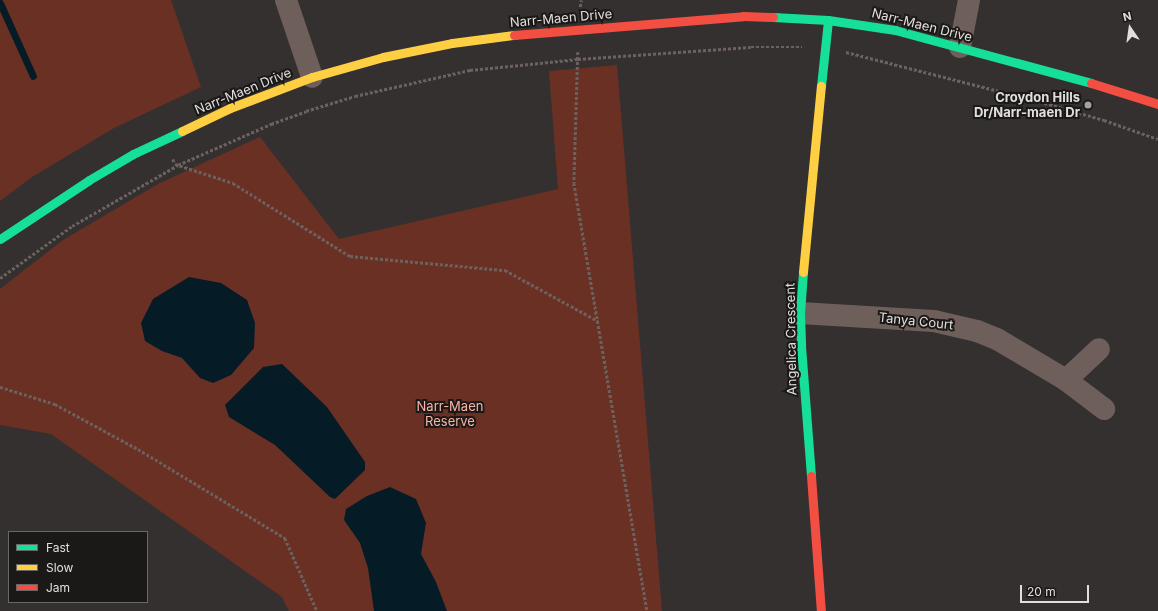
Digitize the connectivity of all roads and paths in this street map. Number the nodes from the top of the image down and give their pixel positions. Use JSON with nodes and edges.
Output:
{"nodes":[{"id":1,"x":286,"y":0,"type":"edge"},
{"id":2,"x":969,"y":0,"type":"edge"},
{"id":3,"x":828,"y":20,"type":"junction"},
{"id":4,"x":579,"y":28,"type":"junction"},
{"id":5,"x":960,"y":47,"type":"junction"},
{"id":6,"x":825,"y":49,"type":"junction"},
{"id":7,"x":578,"y":60,"type":"junction"},
{"id":8,"x":312,"y":77,"type":"junction"},
{"id":9,"x":1158,"y":104,"type":"edge"},
{"id":10,"x":165,"y":138,"type":"junction"},
{"id":11,"x":1158,"y":139,"type":"edge"},
{"id":12,"x":178,"y":165,"type":"junction"},
{"id":13,"x":0,"y":239,"type":"edge"},
{"id":14,"x":0,"y":278,"type":"edge"},
{"id":15,"x":800,"y":313,"type":"junction"},
{"id":16,"x":598,"y":321,"type":"junction"},
{"id":17,"x":1099,"y":349,"type":"dead end"},
{"id":18,"x":1066,"y":380,"type":"junction"},
{"id":19,"x":0,"y":387,"type":"edge"},
{"id":20,"x":1104,"y":409,"type":"dead end"},
{"id":21,"x":317,"y":611,"type":"edge"},
{"id":22,"x":647,"y":611,"type":"edge"},
{"id":23,"x":821,"y":611,"type":"edge"}],
"edges":[{"from":1,"to":8,"type":"street"},
{"from":2,"to":5,"type":"street"},
{"from":3,"to":4,"type":"street","name":"Narr-Maen Drive"},
{"from":3,"to":5,"type":"street","name":"Narr-Maen Drive"},
{"from":3,"to":6,"type":"street","name":"Angelica Crescent"},
{"from":4,"to":7,"type":"path"},
{"from":4,"to":8,"type":"street","name":"Narr-Maen Drive"},
{"from":5,"to":9,"type":"street","name":"Narr-Maen Drive"},
{"from":6,"to":7,"type":"path"},
{"from":6,"to":11,"type":"path"},
{"from":6,"to":15,"type":"street","name":"Angelica Crescent"},
{"from":7,"to":12,"type":"path"},
{"from":7,"to":16,"type":"path"},
{"from":8,"to":10,"type":"street","name":"Narr-Maen Drive"},
{"from":10,"to":12,"type":"path"},
{"from":10,"to":13,"type":"street","name":"Narr-Maen Drive"},
{"from":12,"to":14,"type":"path"},
{"from":12,"to":16,"type":"path"},
{"from":15,"to":18,"type":"street","name":"Tanya Court"},
{"from":15,"to":23,"type":"street","name":"Angelica Crescent"},
{"from":16,"to":22,"type":"path"},
{"from":17,"to":18,"type":"street"},
{"from":18,"to":20,"type":"street","name":"Tanya Court"},
{"from":19,"to":21,"type":"path"}]}
